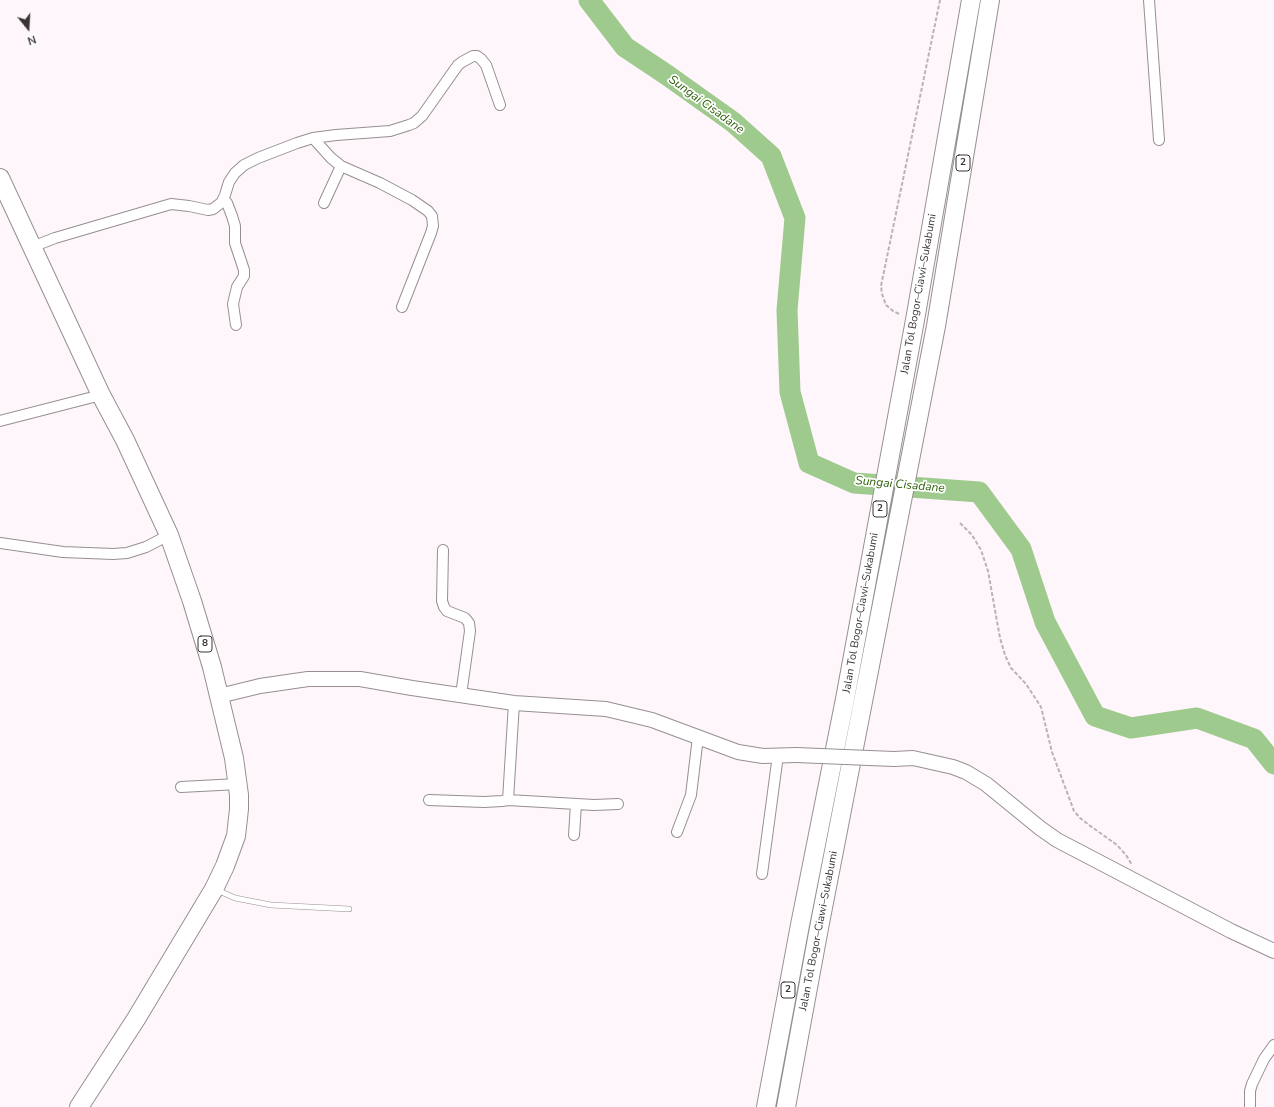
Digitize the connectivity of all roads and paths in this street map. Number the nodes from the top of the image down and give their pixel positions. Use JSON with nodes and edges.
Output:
{"nodes":[{"id":1,"x":940,"y":0,"type":"edge"},
{"id":2,"x":971,"y":0,"type":"edge"},
{"id":3,"x":990,"y":0,"type":"edge"},
{"id":4,"x":1149,"y":0,"type":"edge"},
{"id":5,"x":500,"y":105,"type":"dead end"},
{"id":6,"x":314,"y":138,"type":"junction"},
{"id":7,"x":1159,"y":140,"type":"dead end"},
{"id":8,"x":341,"y":166,"type":"junction"},
{"id":9,"x":0,"y":178,"type":"edge"},
{"id":10,"x":224,"y":199,"type":"junction"},
{"id":11,"x":324,"y":203,"type":"dead end"},
{"id":12,"x":32,"y":247,"type":"junction"},
{"id":13,"x":402,"y":307,"type":"dead end"},
{"id":14,"x":907,"y":317,"type":"junction"},
{"id":15,"x":236,"y":325,"type":"dead end"},
{"id":16,"x":101,"y":395,"type":"junction"},
{"id":17,"x":0,"y":420,"type":"edge"},
{"id":18,"x":960,"y":523,"type":"dead end"},
{"id":19,"x":169,"y":535,"type":"junction"},
{"id":20,"x":0,"y":542,"type":"edge"},
{"id":21,"x":443,"y":550,"type":"dead end"},
{"id":22,"x":219,"y":696,"type":"junction"},
{"id":23,"x":461,"y":696,"type":"junction"},
{"id":24,"x":854,"y":700,"type":"junction"},
{"id":25,"x":514,"y":703,"type":"junction"},
{"id":26,"x":698,"y":737,"type":"junction"},
{"id":27,"x":778,"y":755,"type":"junction"},
{"id":28,"x":238,"y":784,"type":"junction"},
{"id":29,"x":181,"y":787,"type":"dead end"},
{"id":30,"x":429,"y":800,"type":"dead end"},
{"id":31,"x":508,"y":800,"type":"junction"},
{"id":32,"x":576,"y":804,"type":"junction"},
{"id":33,"x":618,"y":804,"type":"dead end"},
{"id":34,"x":677,"y":832,"type":"dead end"},
{"id":35,"x":574,"y":836,"type":"dead end"},
{"id":36,"x":762,"y":874,"type":"dead end"},
{"id":37,"x":1131,"y":879,"type":"junction"},
{"id":38,"x":214,"y":889,"type":"junction"},
{"id":39,"x":349,"y":909,"type":"dead end"},
{"id":40,"x":1274,"y":951,"type":"edge"},
{"id":41,"x":1274,"y":1045,"type":"edge"},
{"id":42,"x":79,"y":1107,"type":"edge"},
{"id":43,"x":766,"y":1107,"type":"edge"},
{"id":44,"x":786,"y":1107,"type":"edge"},
{"id":45,"x":1250,"y":1107,"type":"edge"}],
"edges":[{"from":1,"to":14,"type":"path"},
{"from":2,"to":14,"type":"highway","name":"Jalan Tol Bogor–Ciawi–Sukabumi","number":"2"},
{"from":3,"to":24,"type":"highway","name":"Jalan Tol Bogor–Ciawi–Sukabumi","number":"2"},
{"from":4,"to":7,"type":"street"},
{"from":5,"to":6,"type":"street"},
{"from":6,"to":8,"type":"street"},
{"from":6,"to":10,"type":"street"},
{"from":8,"to":11,"type":"street"},
{"from":8,"to":13,"type":"street"},
{"from":9,"to":12,"type":"highway","number":"8"},
{"from":10,"to":12,"type":"street"},
{"from":10,"to":15,"type":"street"},
{"from":12,"to":16,"type":"highway","number":"8"},
{"from":14,"to":24,"type":"highway","name":"Jalan Tol Bogor–Ciawi–Sukabumi","number":"2"},
{"from":16,"to":17,"type":"street"},
{"from":16,"to":19,"type":"highway","number":"8"},
{"from":18,"to":37,"type":"path"},
{"from":19,"to":20,"type":"street"},
{"from":19,"to":22,"type":"highway","number":"8"},
{"from":21,"to":23,"type":"street"},
{"from":22,"to":23,"type":"street"},
{"from":22,"to":28,"type":"highway","number":"8"},
{"from":23,"to":25,"type":"street"},
{"from":24,"to":43,"type":"highway","name":"Jalan Tol Bogor–Ciawi–Sukabumi","number":"2"},
{"from":24,"to":44,"type":"highway","name":"Jalan Tol Bogor–Ciawi–Sukabumi","number":"2"},
{"from":25,"to":26,"type":"street"},
{"from":25,"to":31,"type":"street"},
{"from":26,"to":27,"type":"street"},
{"from":26,"to":34,"type":"street"},
{"from":27,"to":36,"type":"street"},
{"from":27,"to":37,"type":"street","bridge":true},
{"from":28,"to":29,"type":"street"},
{"from":28,"to":38,"type":"highway","number":"8"},
{"from":30,"to":31,"type":"street"},
{"from":31,"to":32,"type":"street"},
{"from":32,"to":33,"type":"street"},
{"from":32,"to":35,"type":"street"},
{"from":37,"to":40,"type":"street"},
{"from":38,"to":39,"type":"lane"},
{"from":38,"to":42,"type":"highway","number":"8"},
{"from":41,"to":45,"type":"street"}]}
